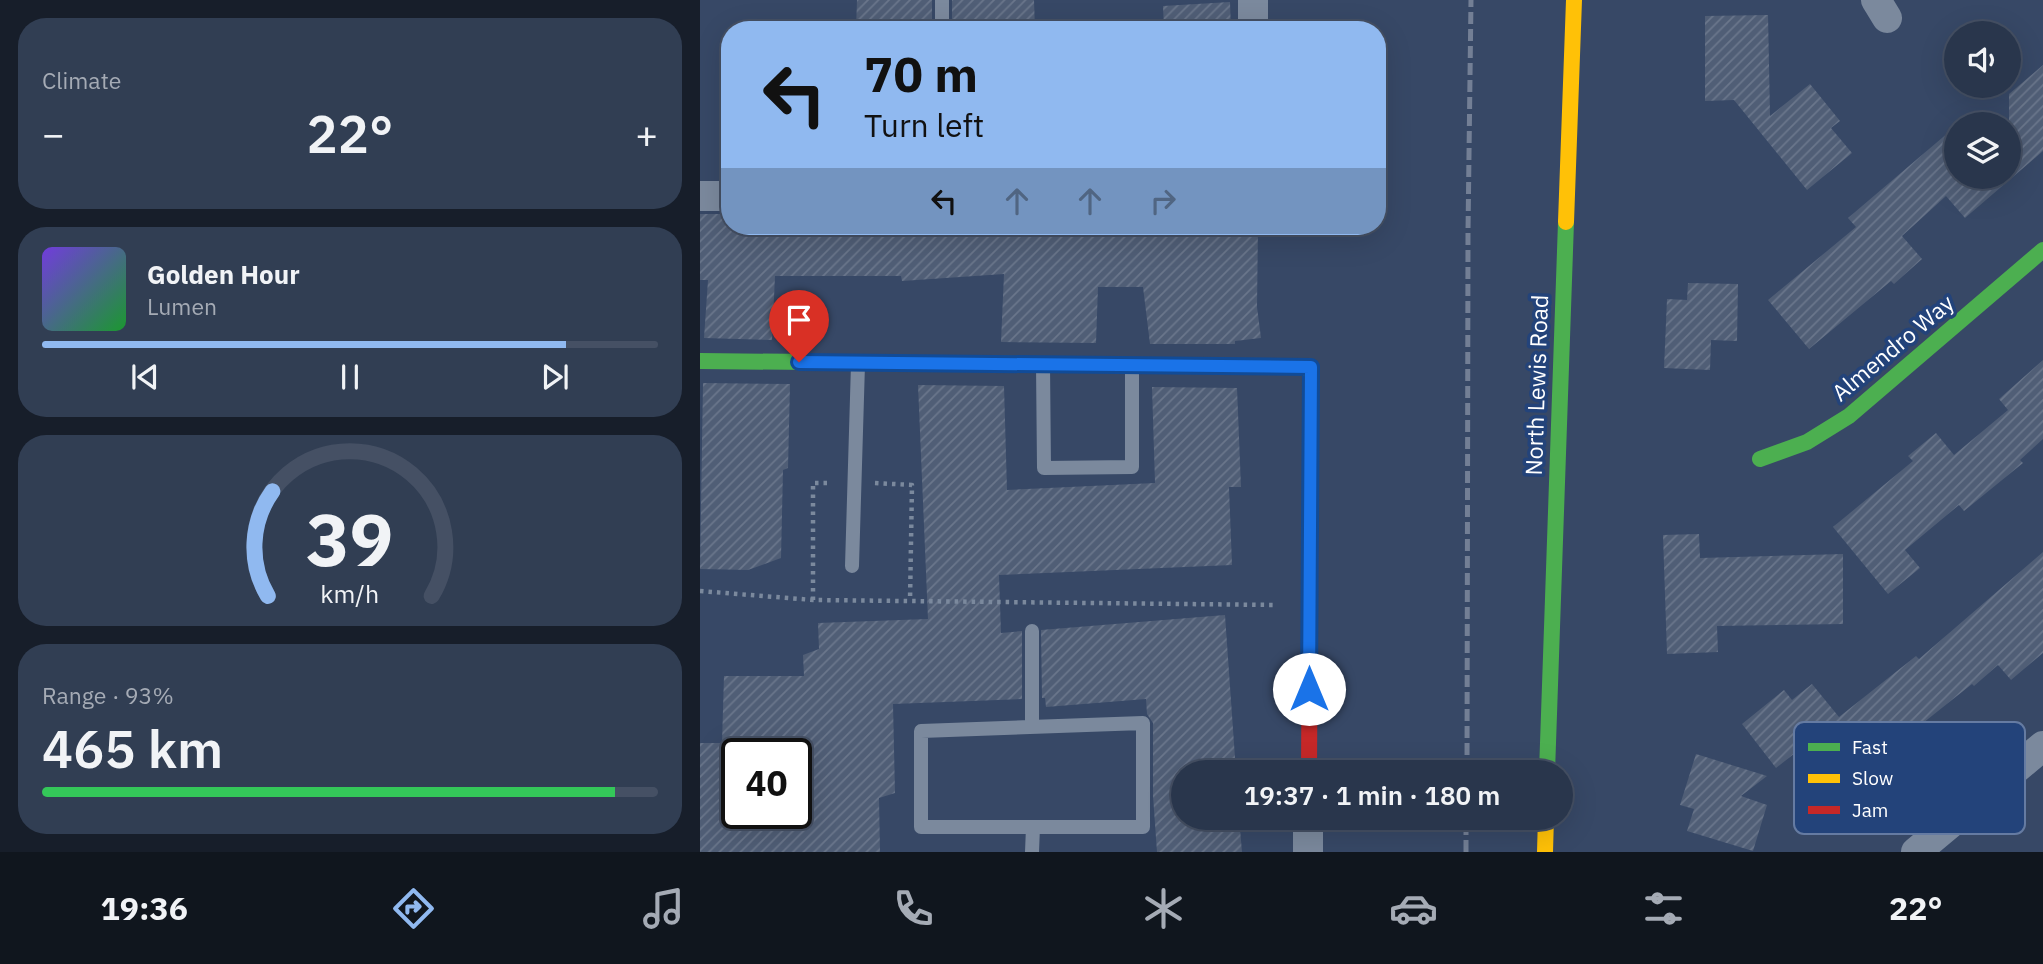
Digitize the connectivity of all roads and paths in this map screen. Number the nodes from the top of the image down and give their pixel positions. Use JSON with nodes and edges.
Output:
{"nodes":[{"id":1,"x":942,"y":0,"type":"edge"},
{"id":2,"x":1253,"y":0,"type":"edge"},
{"id":3,"x":1574,"y":0,"type":"edge"},
{"id":4,"x":942,"y":21,"type":"edge"},
{"id":5,"x":1253,"y":21,"type":"edge"},
{"id":6,"x":700,"y":195,"type":"edge"},
{"id":7,"x":721,"y":196,"type":"edge"},
{"id":8,"x":2043,"y":250,"type":"edge"},
{"id":9,"x":700,"y":361,"type":"edge"},
{"id":10,"x":858,"y":363,"type":"junction"},
{"id":11,"x":1043,"y":363,"type":"junction"},
{"id":12,"x":1132,"y":363,"type":"junction"},
{"id":13,"x":1760,"y":459,"type":"dead end"},
{"id":14,"x":852,"y":566,"type":"dead end"},
{"id":15,"x":700,"y":591,"type":"edge"},
{"id":16,"x":1309,"y":606,"type":"junction"},
{"id":17,"x":1032,"y":631,"type":"dead end"},
{"id":18,"x":1032,"y":727,"type":"junction"},
{"id":19,"x":2043,"y":746,"type":"edge"},
{"id":20,"x":1309,"y":760,"type":"edge"},
{"id":21,"x":1547,"y":760,"type":"edge"},
{"id":22,"x":2025,"y":761,"type":"edge"},
{"id":23,"x":1033,"y":827,"type":"junction"},
{"id":24,"x":1308,"y":830,"type":"edge"},
{"id":25,"x":1546,"y":830,"type":"edge"},
{"id":26,"x":1938,"y":834,"type":"edge"},
{"id":27,"x":1032,"y":852,"type":"edge"},
{"id":28,"x":1308,"y":852,"type":"edge"},
{"id":29,"x":1545,"y":852,"type":"edge"},
{"id":30,"x":1916,"y":852,"type":"edge"}],
"edges":[{"from":1,"to":4,"type":"lane"},
{"from":2,"to":5,"type":"street"},
{"from":3,"to":21,"type":"street","name":"North Lewis Road"},
{"from":6,"to":7,"type":"street"},
{"from":8,"to":13,"type":"street","name":"Almendro Way"},
{"from":9,"to":10,"type":"street"},
{"from":10,"to":11,"type":"street"},
{"from":10,"to":14,"type":"lane"},
{"from":11,"to":12,"type":"street"},
{"from":11,"to":12,"type":"lane"},
{"from":12,"to":16,"type":"street"},
{"from":15,"to":16,"type":"path"},
{"from":16,"to":20,"type":"street"},
{"from":17,"to":18,"type":"lane"},
{"from":18,"to":23,"type":"lane"},
{"from":18,"to":23,"type":"lane"},
{"from":19,"to":22,"type":"street"},
{"from":23,"to":27,"type":"lane"},
{"from":24,"to":28,"type":"street"},
{"from":25,"to":29,"type":"street"},
{"from":26,"to":30,"type":"street"}]}
